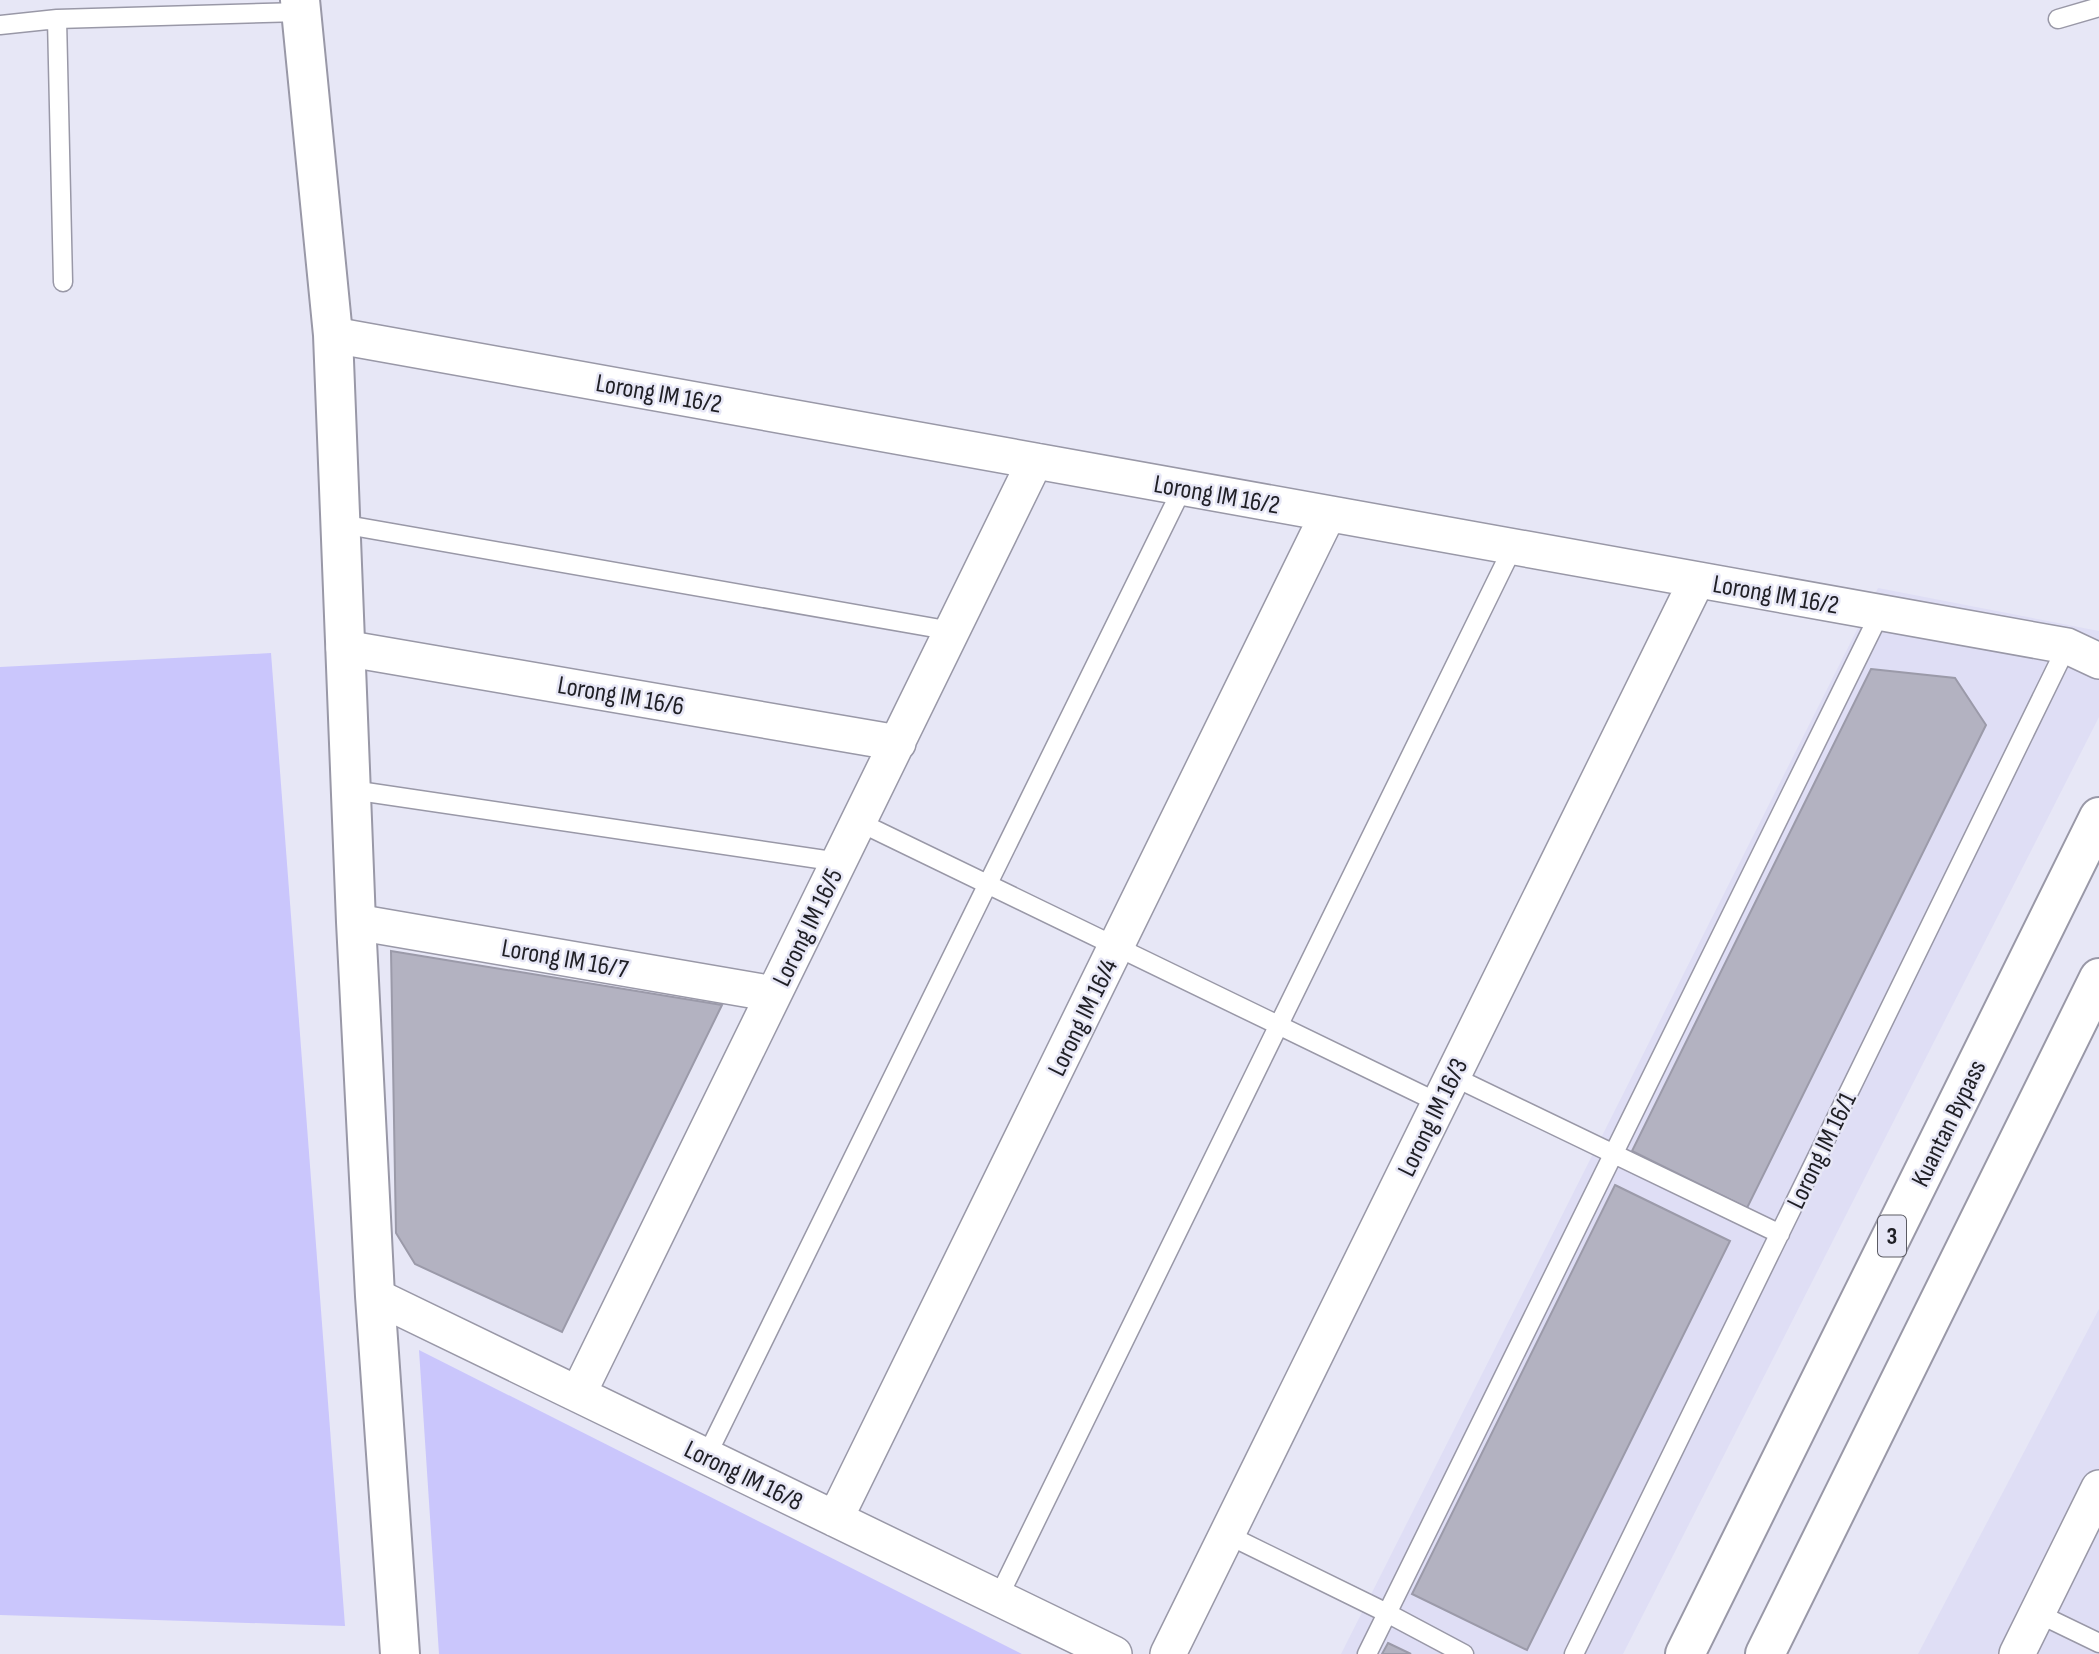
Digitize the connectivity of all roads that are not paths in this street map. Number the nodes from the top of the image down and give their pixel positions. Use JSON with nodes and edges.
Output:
{"nodes":[{"id":1,"x":300,"y":6,"type":"edge"},
{"id":2,"x":2099,"y":7,"type":"edge"},
{"id":3,"x":57,"y":19,"type":"junction"},
{"id":4,"x":2058,"y":19,"type":"dead end"},
{"id":5,"x":0,"y":25,"type":"edge"},
{"id":6,"x":63,"y":282,"type":"dead end"},
{"id":7,"x":333,"y":335,"type":"junction"},
{"id":8,"x":1035,"y":461,"type":"junction"},
{"id":9,"x":1183,"y":487,"type":"junction"},
{"id":10,"x":1328,"y":514,"type":"junction"},
{"id":11,"x":341,"y":524,"type":"junction"},
{"id":12,"x":1514,"y":547,"type":"junction"},
{"id":13,"x":1697,"y":580,"type":"junction"},
{"id":14,"x":1880,"y":613,"type":"junction"},
{"id":15,"x":952,"y":631,"type":"junction"},
{"id":16,"x":2067,"y":646,"type":"junction"},
{"id":17,"x":344,"y":648,"type":"junction"},
{"id":18,"x":2099,"y":661,"type":"edge"},
{"id":19,"x":898,"y":743,"type":"junction"},
{"id":20,"x":352,"y":790,"type":"junction"},
{"id":21,"x":2099,"y":817,"type":"edge"},
{"id":22,"x":859,"y":822,"type":"junction"},
{"id":23,"x":839,"y":862,"type":"junction"},
{"id":24,"x":987,"y":884,"type":"junction"},
{"id":25,"x":355,"y":922,"type":"junction"},
{"id":26,"x":1117,"y":947,"type":"junction"},
{"id":27,"x":2099,"y":978,"type":"edge"},
{"id":28,"x":774,"y":994,"type":"junction"},
{"id":29,"x":1279,"y":1025,"type":"junction"},
{"id":30,"x":1446,"y":1089,"type":"junction"},
{"id":31,"x":1613,"y":1153,"type":"junction"},
{"id":32,"x":1780,"y":1234,"type":"junction"},
{"id":33,"x":375,"y":1296,"type":"junction"},
{"id":34,"x":578,"y":1394,"type":"junction"},
{"id":35,"x":706,"y":1457,"type":"junction"},
{"id":36,"x":2099,"y":1488,"type":"edge"},
{"id":37,"x":835,"y":1519,"type":"junction"},
{"id":38,"x":1226,"y":1534,"type":"junction"},
{"id":39,"x":998,"y":1598,"type":"junction"},
{"id":40,"x":1387,"y":1613,"type":"junction"},
{"id":41,"x":2037,"y":1613,"type":"junction"},
{"id":42,"x":2099,"y":1643,"type":"edge"},
{"id":43,"x":400,"y":1654,"type":"edge"},
{"id":44,"x":1114,"y":1654,"type":"edge"},
{"id":45,"x":1168,"y":1654,"type":"edge"},
{"id":46,"x":1367,"y":1654,"type":"edge"},
{"id":47,"x":1464,"y":1654,"type":"edge"},
{"id":48,"x":1574,"y":1654,"type":"edge"},
{"id":49,"x":1685,"y":1654,"type":"edge"},
{"id":50,"x":1765,"y":1654,"type":"edge"},
{"id":51,"x":2017,"y":1654,"type":"edge"}],
"edges":[{"from":1,"to":3,"type":"lane"},
{"from":1,"to":7,"type":"main road"},
{"from":2,"to":4,"type":"lane"},
{"from":3,"to":5,"type":"lane"},
{"from":3,"to":6,"type":"lane"},
{"from":7,"to":8,"type":"street","name":"Lorong IM 16/2"},
{"from":7,"to":11,"type":"main road"},
{"from":8,"to":9,"type":"street","name":"Lorong IM 16/2"},
{"from":8,"to":15,"type":"street","name":"Lorong IM 16/5"},
{"from":9,"to":10,"type":"street","name":"Lorong IM 16/2"},
{"from":9,"to":24,"type":"lane"},
{"from":10,"to":12,"type":"street","name":"Lorong IM 16/2"},
{"from":10,"to":26,"type":"street","name":"Lorong IM 16/4"},
{"from":11,"to":15,"type":"lane"},
{"from":11,"to":17,"type":"main road"},
{"from":12,"to":13,"type":"street","name":"Lorong IM 16/2"},
{"from":12,"to":29,"type":"lane"},
{"from":13,"to":14,"type":"street","name":"Lorong IM 16/2"},
{"from":13,"to":30,"type":"street","name":"Lorong IM 16/3"},
{"from":14,"to":16,"type":"street","name":"Lorong IM 16/2"},
{"from":14,"to":31,"type":"lane"},
{"from":15,"to":19,"type":"street","name":"Lorong IM 16/5"},
{"from":16,"to":18,"type":"street","name":"Lorong IM 16/2"},
{"from":16,"to":32,"type":"lane","name":"Lorong IM 16/1"},
{"from":17,"to":19,"type":"street","name":"Lorong IM 16/6"},
{"from":17,"to":20,"type":"main road"},
{"from":19,"to":22,"type":"street","name":"Lorong IM 16/5"},
{"from":20,"to":23,"type":"lane"},
{"from":20,"to":25,"type":"main road"},
{"from":21,"to":49,"type":"main road","name":"Kuantan Bypass","number":"3"},
{"from":22,"to":23,"type":"street","name":"Lorong IM 16/5"},
{"from":22,"to":24,"type":"lane"},
{"from":23,"to":28,"type":"street","name":"Lorong IM 16/5"},
{"from":24,"to":26,"type":"lane"},
{"from":24,"to":35,"type":"lane"},
{"from":25,"to":28,"type":"street","name":"Lorong IM 16/7"},
{"from":25,"to":33,"type":"main road"},
{"from":26,"to":29,"type":"lane"},
{"from":26,"to":37,"type":"street","name":"Lorong IM 16/4"},
{"from":27,"to":50,"type":"main road"},
{"from":28,"to":34,"type":"street","name":"Lorong IM 16/5"},
{"from":29,"to":30,"type":"lane"},
{"from":29,"to":39,"type":"lane"},
{"from":30,"to":31,"type":"lane"},
{"from":30,"to":38,"type":"street","name":"Lorong IM 16/3"},
{"from":31,"to":32,"type":"lane"},
{"from":31,"to":40,"type":"lane"},
{"from":32,"to":48,"type":"lane","name":"Lorong IM 16/1"},
{"from":33,"to":34,"type":"street","name":"Lorong IM 16/8"},
{"from":33,"to":43,"type":"main road"},
{"from":34,"to":35,"type":"street","name":"Lorong IM 16/8"},
{"from":35,"to":37,"type":"street","name":"Lorong IM 16/8"},
{"from":36,"to":41,"type":"street"},
{"from":37,"to":39,"type":"street","name":"Lorong IM 16/8"},
{"from":38,"to":40,"type":"lane"},
{"from":38,"to":45,"type":"street","name":"Lorong IM 16/3"},
{"from":39,"to":44,"type":"street","name":"Lorong IM 16/8"},
{"from":40,"to":46,"type":"lane"},
{"from":40,"to":47,"type":"lane"},
{"from":41,"to":42,"type":"lane"},
{"from":41,"to":51,"type":"street"}]}
